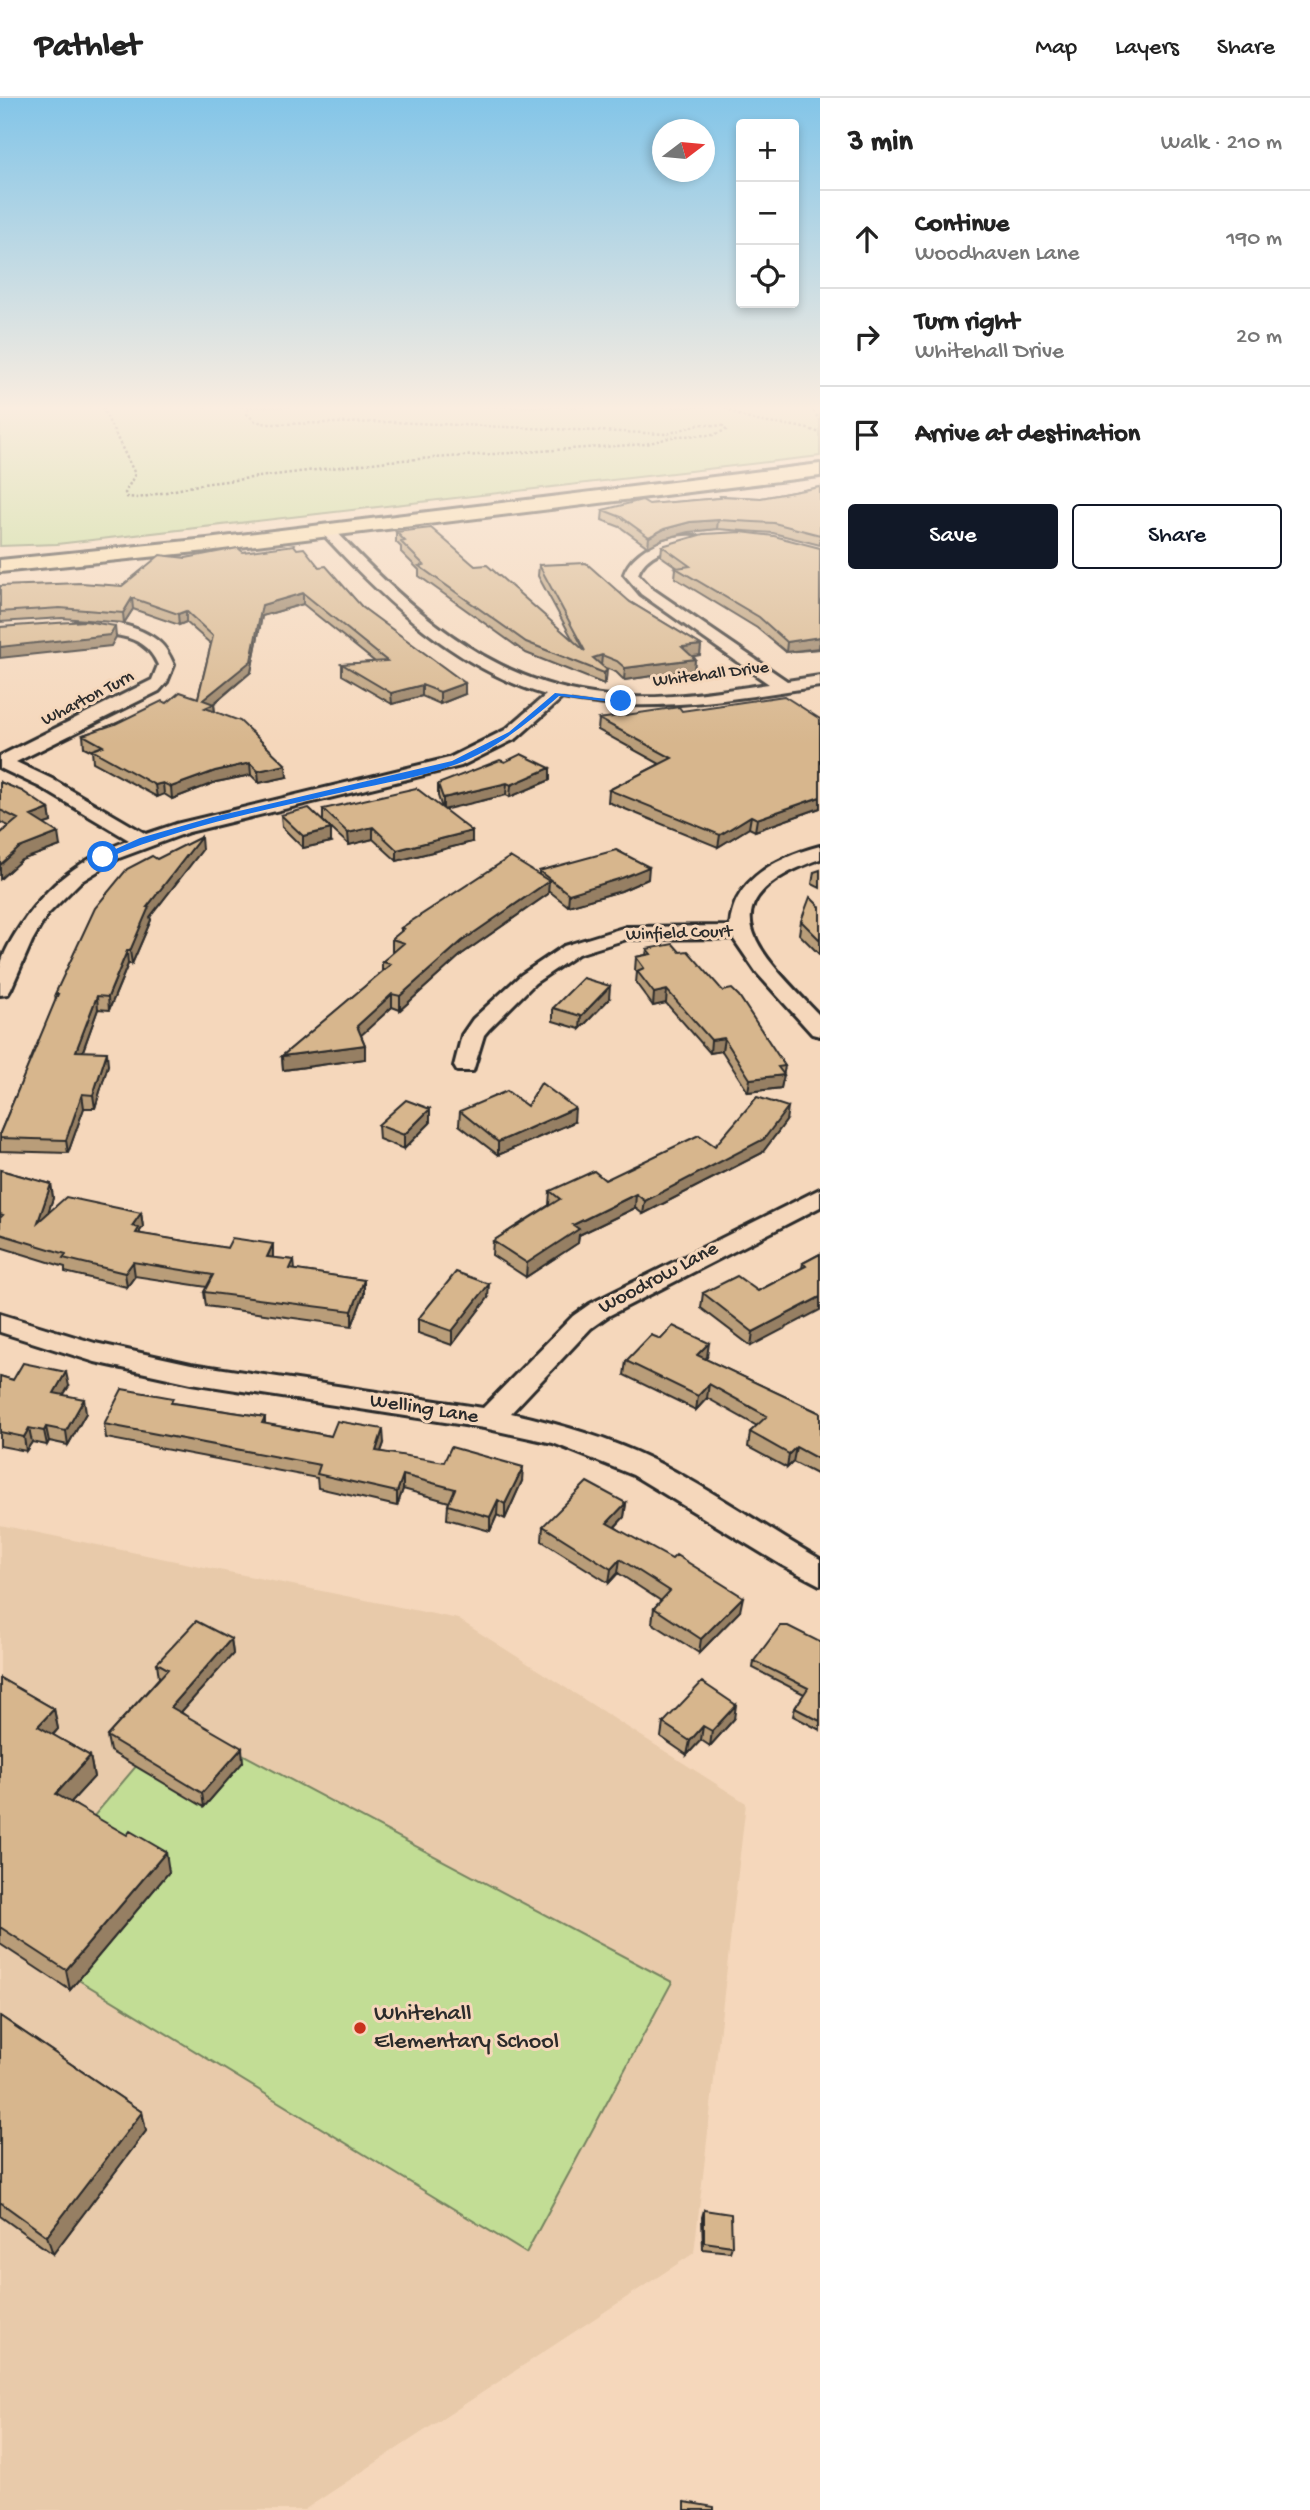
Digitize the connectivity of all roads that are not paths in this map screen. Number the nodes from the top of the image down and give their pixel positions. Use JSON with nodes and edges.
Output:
{"nodes":[{"id":1,"x":420,"y":520,"type":"edge"},
{"id":2,"x":328,"y":531,"type":"junction"},
{"id":3,"x":711,"y":538,"type":"edge"},
{"id":4,"x":0,"y":566,"type":"edge"},
{"id":5,"x":63,"y":626,"type":"edge"},
{"id":6,"x":820,"y":681,"type":"edge"},
{"id":7,"x":783,"y":686,"type":"junction"},
{"id":8,"x":557,"y":694,"type":"junction"},
{"id":9,"x":2,"y":761,"type":"edge"},
{"id":10,"x":143,"y":840,"type":"junction"},
{"id":11,"x":820,"y":852,"type":"edge"},
{"id":12,"x":741,"y":932,"type":"junction"},
{"id":13,"x":0,"y":989,"type":"edge"},
{"id":14,"x":820,"y":1029,"type":"edge"},
{"id":15,"x":464,"y":1066,"type":"dead end"},
{"id":16,"x":820,"y":1197,"type":"edge"},
{"id":17,"x":0,"y":1323,"type":"edge"},
{"id":18,"x":489,"y":1419,"type":"junction"},
{"id":19,"x":820,"y":1573,"type":"edge"}],
"edges":[{"from":1,"to":2,"type":"main road"},
{"from":2,"to":4,"type":"main road"},
{"from":2,"to":8,"type":"street","name":"Whitehall Drive"},
{"from":3,"to":7,"type":"street"},
{"from":5,"to":9,"type":"street","name":"Wharton Turn"},
{"from":6,"to":7,"type":"street","name":"Whitehall Drive"},
{"from":7,"to":8,"type":"street","name":"Whitehall Drive"},
{"from":8,"to":10,"type":"street"},
{"from":9,"to":10,"type":"street"},
{"from":10,"to":13,"type":"street"},
{"from":11,"to":12,"type":"street"},
{"from":12,"to":14,"type":"street"},
{"from":12,"to":15,"type":"street","name":"Winfield Court"},
{"from":16,"to":18,"type":"street","name":"Woodrow Lane"},
{"from":17,"to":18,"type":"street","name":"Welling Lane"},
{"from":18,"to":19,"type":"street","name":"Welling Lane"}]}
